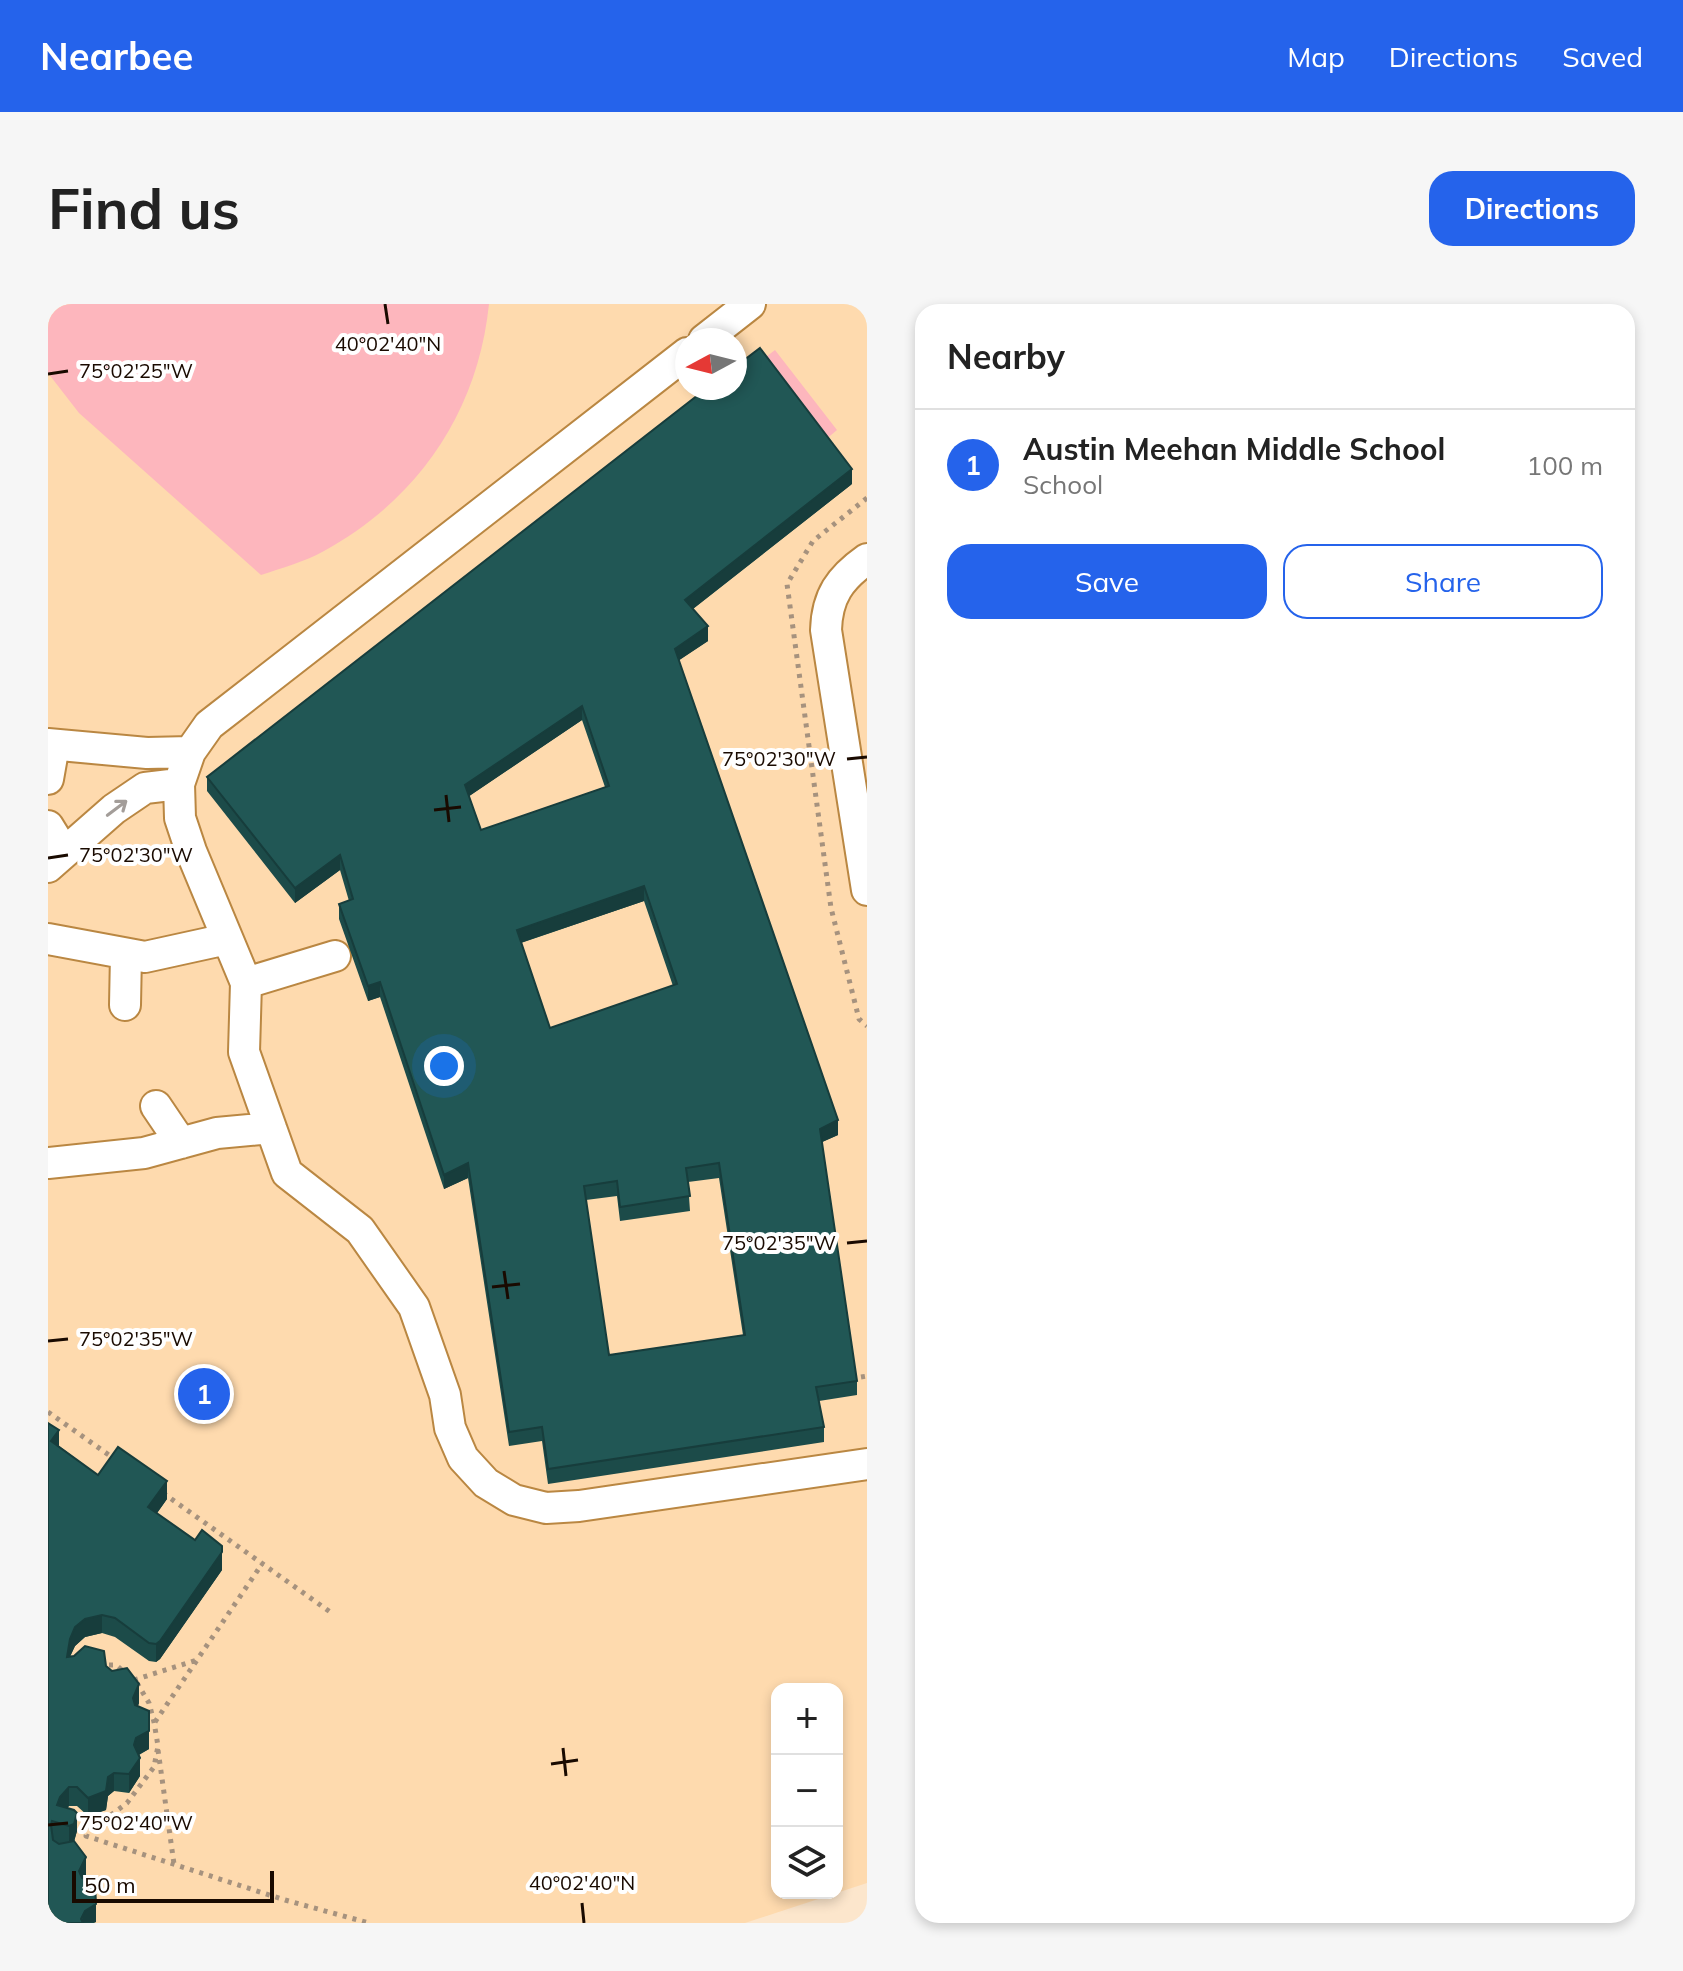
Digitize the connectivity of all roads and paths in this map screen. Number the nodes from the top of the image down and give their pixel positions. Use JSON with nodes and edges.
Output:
{"nodes":[{"id":1,"x":750,"y":304,"type":"edge"},
{"id":2,"x":719,"y":328,"type":"edge"},
{"id":3,"x":675,"y":362,"type":"edge"},
{"id":4,"x":867,"y":559,"type":"edge"},
{"id":5,"x":51,"y":744,"type":"edge"},
{"id":6,"x":190,"y":752,"type":"junction"},
{"id":7,"x":48,"y":779,"type":"edge"},
{"id":8,"x":179,"y":784,"type":"junction"},
{"id":9,"x":48,"y":826,"type":"edge"},
{"id":10,"x":56,"y":860,"type":"edge"},
{"id":11,"x":867,"y":890,"type":"edge"},
{"id":12,"x":48,"y":939,"type":"edge"},
{"id":13,"x":227,"y":939,"type":"junction"},
{"id":14,"x":126,"y":954,"type":"junction"},
{"id":15,"x":335,"y":956,"type":"dead end"},
{"id":16,"x":246,"y":983,"type":"junction"},
{"id":17,"x":125,"y":1005,"type":"dead end"},
{"id":18,"x":156,"y":1106,"type":"dead end"},
{"id":19,"x":271,"y":1128,"type":"junction"},
{"id":20,"x":181,"y":1143,"type":"junction"},
{"id":21,"x":48,"y":1163,"type":"edge"},
{"id":22,"x":48,"y":1412,"type":"edge"},
{"id":23,"x":867,"y":1464,"type":"edge"},
{"id":24,"x":124,"y":1465,"type":"edge"},
{"id":25,"x":162,"y":1492,"type":"edge"},
{"id":26,"x":262,"y":1564,"type":"junction"},
{"id":27,"x":333,"y":1614,"type":"dead end"},
{"id":28,"x":197,"y":1660,"type":"junction"},
{"id":29,"x":98,"y":1665,"type":"edge"},
{"id":30,"x":134,"y":1680,"type":"junction"},
{"id":31,"x":154,"y":1722,"type":"junction"},
{"id":32,"x":158,"y":1746,"type":"junction"},
{"id":33,"x":174,"y":1864,"type":"junction"},
{"id":34,"x":369,"y":1923,"type":"edge"}],
"edges":[{"from":1,"to":2,"type":"lane"},
{"from":3,"to":6,"type":"lane"},
{"from":4,"to":11,"type":"lane"},
{"from":5,"to":6,"type":"lane"},
{"from":5,"to":7,"type":"lane"},
{"from":6,"to":8,"type":"lane"},
{"from":10,"to":8,"type":"lane","one_way":true},
{"from":8,"to":13,"type":"lane"},
{"from":9,"to":10,"type":"lane"},
{"from":12,"to":14,"type":"lane"},
{"from":13,"to":14,"type":"lane"},
{"from":13,"to":16,"type":"lane"},
{"from":14,"to":17,"type":"lane"},
{"from":15,"to":16,"type":"lane"},
{"from":16,"to":19,"type":"lane"},
{"from":18,"to":20,"type":"lane"},
{"from":19,"to":20,"type":"lane"},
{"from":19,"to":23,"type":"lane"},
{"from":20,"to":21,"type":"lane"},
{"from":22,"to":24,"type":"path"},
{"from":25,"to":26,"type":"path"},
{"from":26,"to":27,"type":"path"},
{"from":26,"to":28,"type":"path"},
{"from":28,"to":30,"type":"path"},
{"from":28,"to":31,"type":"path"},
{"from":29,"to":30,"type":"path"},
{"from":30,"to":31,"type":"path"},
{"from":31,"to":32,"type":"path"},
{"from":32,"to":33,"type":"path"},
{"from":32,"to":33,"type":"path"},
{"from":33,"to":34,"type":"path"}]}
